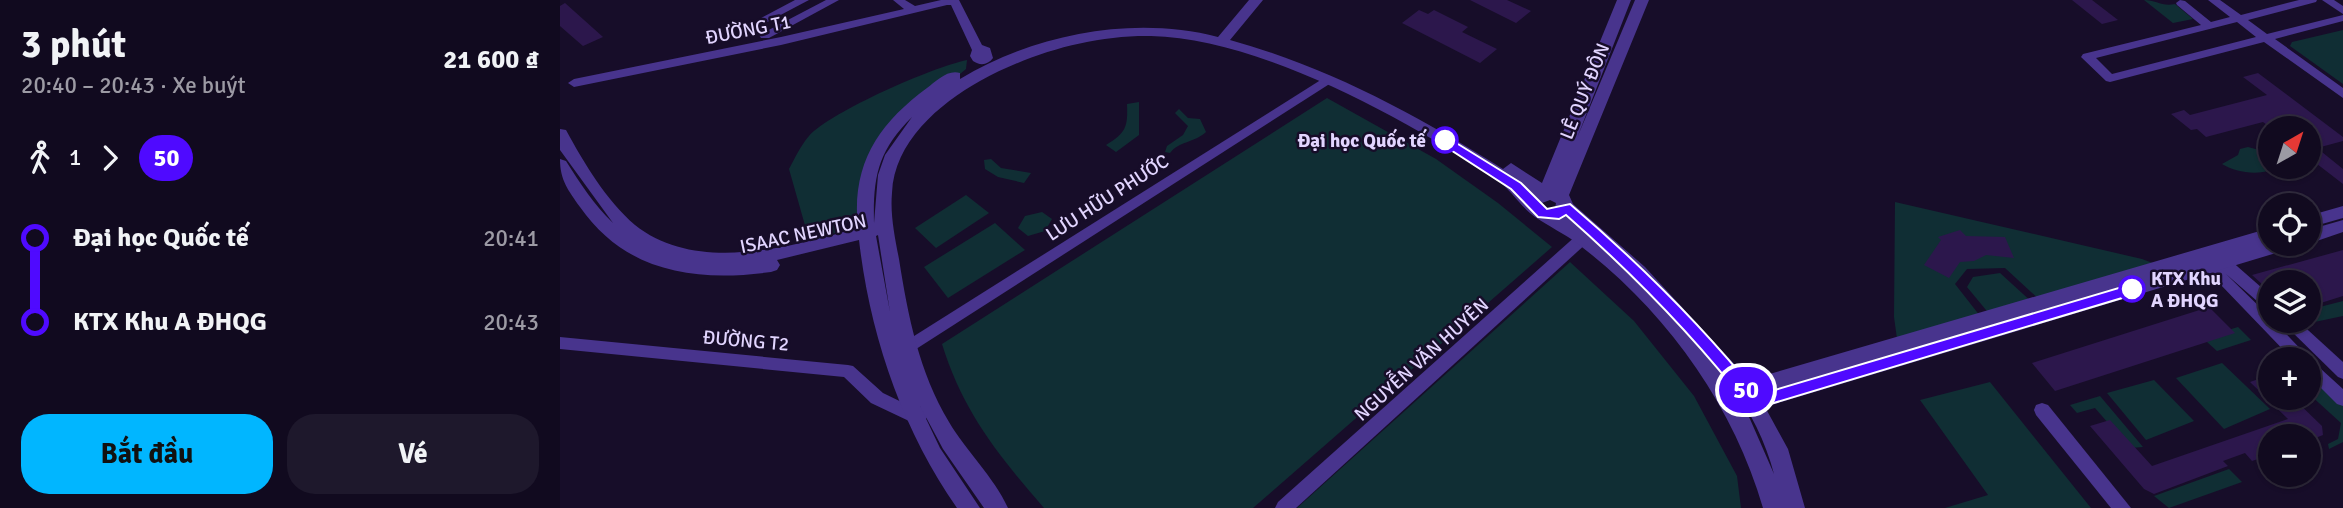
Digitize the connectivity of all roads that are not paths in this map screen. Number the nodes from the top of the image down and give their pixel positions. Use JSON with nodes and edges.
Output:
{"nodes":[{"id":1,"x":804,"y":0,"type":"edge"},
{"id":2,"x":834,"y":0,"type":"edge"},
{"id":3,"x":898,"y":0,"type":"edge"},
{"id":4,"x":1256,"y":0,"type":"edge"},
{"id":5,"x":1624,"y":0,"type":"edge"},
{"id":6,"x":1642,"y":0,"type":"edge"},
{"id":7,"x":2213,"y":0,"type":"edge"},
{"id":8,"x":2312,"y":0,"type":"edge"},
{"id":9,"x":2327,"y":0,"type":"edge"},
{"id":10,"x":2181,"y":4,"type":"dead end"},
{"id":11,"x":919,"y":6,"type":"edge"},
{"id":12,"x":2343,"y":10,"type":"edge"},
{"id":13,"x":2239,"y":18,"type":"junction"},
{"id":14,"x":2343,"y":18,"type":"edge"},
{"id":15,"x":1624,"y":24,"type":"junction"},
{"id":16,"x":752,"y":26,"type":"dead end"},
{"id":17,"x":2209,"y":26,"type":"junction"},
{"id":18,"x":765,"y":35,"type":"dead end"},
{"id":19,"x":2265,"y":37,"type":"junction"},
{"id":20,"x":1223,"y":40,"type":"junction"},
{"id":21,"x":987,"y":59,"type":"junction"},
{"id":22,"x":1327,"y":80,"type":"junction"},
{"id":23,"x":574,"y":83,"type":"dead end"},
{"id":24,"x":2343,"y":94,"type":"edge"},
{"id":25,"x":561,"y":137,"type":"edge"},
{"id":26,"x":560,"y":165,"type":"edge"},
{"id":27,"x":1551,"y":203,"type":"junction"},
{"id":28,"x":2343,"y":212,"type":"edge"},
{"id":29,"x":2321,"y":218,"type":"edge"},
{"id":30,"x":2343,"y":226,"type":"edge"},
{"id":31,"x":886,"y":231,"type":"junction"},
{"id":32,"x":2321,"y":233,"type":"edge"},
{"id":33,"x":867,"y":237,"type":"junction"},
{"id":34,"x":1583,"y":238,"type":"junction"},
{"id":35,"x":2258,"y":239,"type":"edge"},
{"id":36,"x":2258,"y":249,"type":"edge"},
{"id":37,"x":2211,"y":259,"type":"junction"},
{"id":38,"x":2258,"y":295,"type":"edge"},
{"id":39,"x":2301,"y":333,"type":"edge"},
{"id":40,"x":560,"y":344,"type":"edge"},
{"id":41,"x":908,"y":347,"type":"junction"},
{"id":42,"x":2291,"y":347,"type":"edge"},
{"id":43,"x":2343,"y":372,"type":"edge"},
{"id":44,"x":2321,"y":378,"type":"edge"},
{"id":45,"x":1750,"y":395,"type":"junction"},
{"id":46,"x":2343,"y":399,"type":"edge"},
{"id":47,"x":2042,"y":410,"type":"dead end"},
{"id":48,"x":923,"y":412,"type":"junction"},
{"id":49,"x":969,"y":508,"type":"edge"},
{"id":50,"x":997,"y":508,"type":"edge"},
{"id":51,"x":1284,"y":508,"type":"edge"},
{"id":52,"x":1774,"y":508,"type":"edge"},
{"id":53,"x":1794,"y":508,"type":"edge"},
{"id":54,"x":2122,"y":508,"type":"edge"}],
"edges":[{"from":1,"to":16,"type":"street"},
{"from":2,"to":18,"type":"street"},
{"from":3,"to":11,"type":"street"},
{"from":4,"to":20,"type":"street"},
{"from":5,"to":15,"type":"street","name":"LÊ QUÝ ĐÔN"},
{"from":6,"to":15,"type":"street","name":"LÊ QUÝ ĐÔN"},
{"from":7,"to":13,"type":"street"},
{"from":8,"to":13,"type":"street"},
{"from":9,"to":12,"type":"street"},
{"from":10,"to":17,"type":"street"},
{"from":11,"to":21,"type":"street","name":"ĐƯỜNG T1"},
{"from":11,"to":23,"type":"street","name":"ĐƯỜNG T1"},
{"from":13,"to":17,"type":"street"},
{"from":13,"to":19,"type":"street"},
{"from":14,"to":19,"type":"street"},
{"from":15,"to":27,"type":"street","name":"LÊ QUÝ ĐÔN"},
{"from":17,"to":19,"type":"street"},
{"from":19,"to":24,"type":"street"},
{"from":20,"to":21,"type":"street"},
{"from":20,"to":22,"type":"street"},
{"from":20,"to":27,"type":"street"},
{"from":21,"to":31,"type":"street"},
{"from":21,"to":33,"type":"street"},
{"from":22,"to":27,"type":"street"},
{"from":22,"to":41,"type":"street","name":"LƯU HỮU PHƯỚC"},
{"from":25,"to":33,"type":"street","name":"ISAAC NEWTON"},
{"from":26,"to":33,"type":"street","name":"ISAAC NEWTON"},
{"from":27,"to":34,"type":"street"},
{"from":27,"to":45,"type":"street"},
{"from":28,"to":29,"type":"street"},
{"from":30,"to":32,"type":"street"},
{"from":31,"to":33,"type":"street","name":"ISAAC NEWTON"},
{"from":31,"to":41,"type":"street"},
{"from":33,"to":48,"type":"street"},
{"from":34,"to":51,"type":"street","name":"NGUYỄN VĂN HUYÊN"},
{"from":34,"to":52,"type":"street"},
{"from":35,"to":37,"type":"street"},
{"from":36,"to":37,"type":"street"},
{"from":37,"to":38,"type":"street"},
{"from":37,"to":42,"type":"street"},
{"from":37,"to":45,"type":"street"},
{"from":39,"to":43,"type":"street"},
{"from":40,"to":48,"type":"street","name":"ĐƯỜNG T2"},
{"from":41,"to":48,"type":"street"},
{"from":44,"to":46,"type":"street"},
{"from":45,"to":53,"type":"street"},
{"from":47,"to":54,"type":"street"},
{"from":48,"to":49,"type":"street"},
{"from":48,"to":50,"type":"street"}]}
